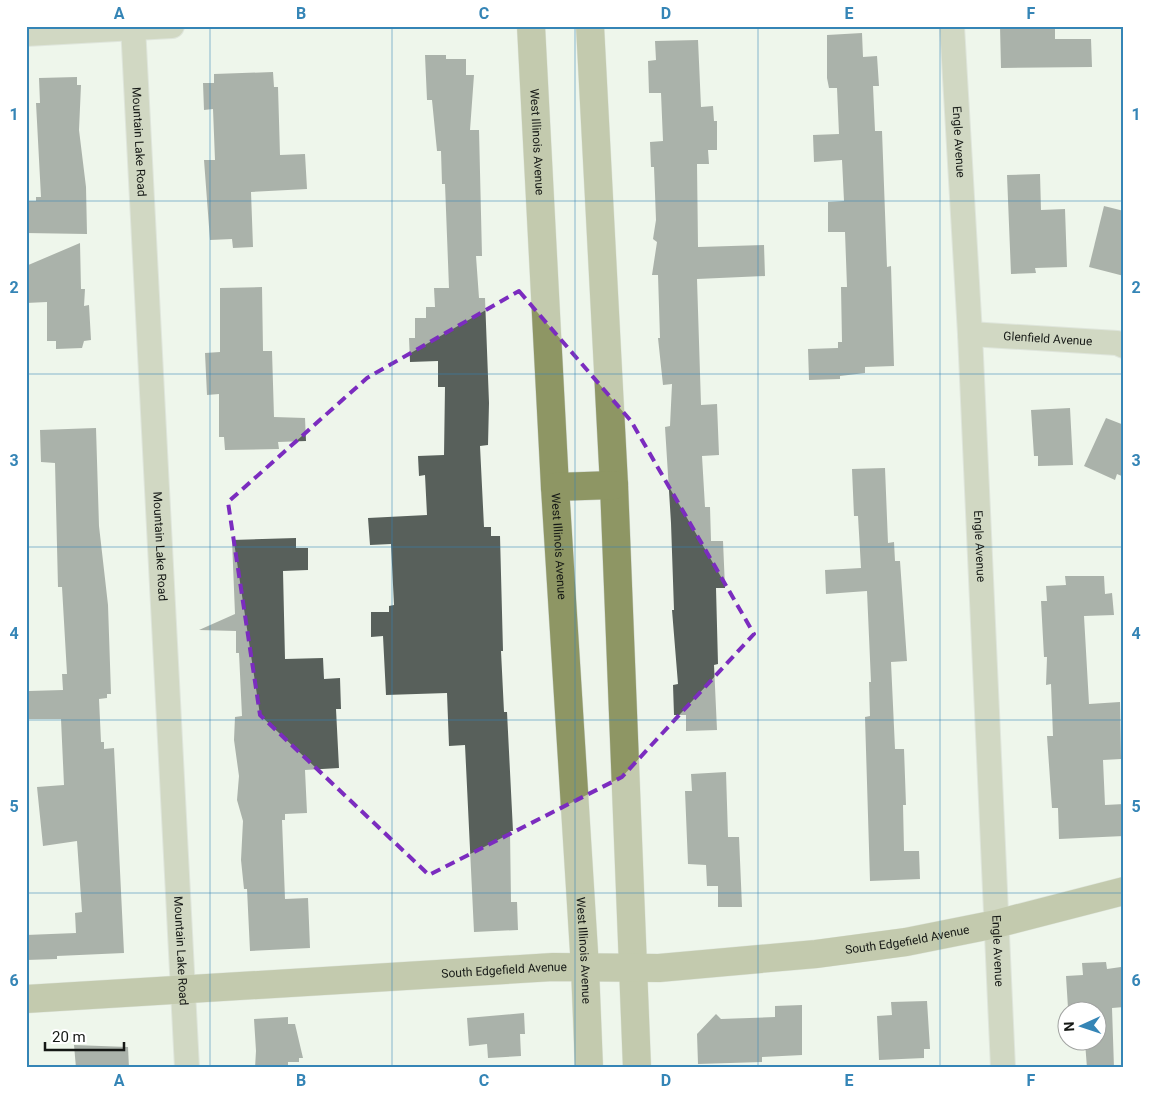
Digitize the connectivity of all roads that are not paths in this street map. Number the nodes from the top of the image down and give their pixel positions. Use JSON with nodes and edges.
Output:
{"nodes":[{"id":1,"x":172,"y":26,"type":"edge"},
{"id":2,"x":531,"y":26,"type":"edge"},
{"id":3,"x":590,"y":26,"type":"edge"},
{"id":4,"x":952,"y":26,"type":"edge"},
{"id":5,"x":133,"y":27,"type":"edge"},
{"id":6,"x":26,"y":34,"type":"edge"},
{"id":7,"x":970,"y":334,"type":"junction"},
{"id":8,"x":1124,"y":346,"type":"edge"},
{"id":9,"x":614,"y":485,"type":"junction"},
{"id":10,"x":555,"y":487,"type":"junction"},
{"id":11,"x":1124,"y":891,"type":"edge"},
{"id":12,"x":996,"y":924,"type":"junction"},
{"id":13,"x":585,"y":968,"type":"junction"},
{"id":14,"x":633,"y":968,"type":"junction"},
{"id":15,"x":182,"y":990,"type":"junction"},
{"id":16,"x":26,"y":999,"type":"edge"},
{"id":17,"x":187,"y":1068,"type":"edge"},
{"id":18,"x":589,"y":1068,"type":"edge"},
{"id":19,"x":637,"y":1068,"type":"edge"},
{"id":20,"x":1003,"y":1068,"type":"edge"}],
"edges":[{"from":1,"to":5,"type":"street"},
{"from":2,"to":10,"type":"main road","name":"West Illinois Avenue"},
{"from":3,"to":9,"type":"main road"},
{"from":4,"to":7,"type":"street","name":"Engle Avenue"},
{"from":5,"to":6,"type":"street"},
{"from":5,"to":15,"type":"street","name":"Mountain Lake Road"},
{"from":7,"to":8,"type":"street","name":"Glenfield Avenue"},
{"from":7,"to":12,"type":"street","name":"Engle Avenue"},
{"from":9,"to":10,"type":"main road"},
{"from":9,"to":14,"type":"main road"},
{"from":10,"to":13,"type":"main road","name":"West Illinois Avenue"},
{"from":11,"to":12,"type":"main road","name":"South Edgefield Avenue"},
{"from":12,"to":14,"type":"main road","name":"South Edgefield Avenue"},
{"from":12,"to":20,"type":"street","name":"Engle Avenue"},
{"from":13,"to":14,"type":"main road","name":"South Edgefield Avenue"},
{"from":13,"to":15,"type":"main road","name":"South Edgefield Avenue"},
{"from":13,"to":18,"type":"main road","name":"West Illinois Avenue"},
{"from":14,"to":19,"type":"main road"},
{"from":15,"to":16,"type":"main road","name":"South Edgefield Avenue"},
{"from":15,"to":17,"type":"street","name":"Mountain Lake Road"}]}
